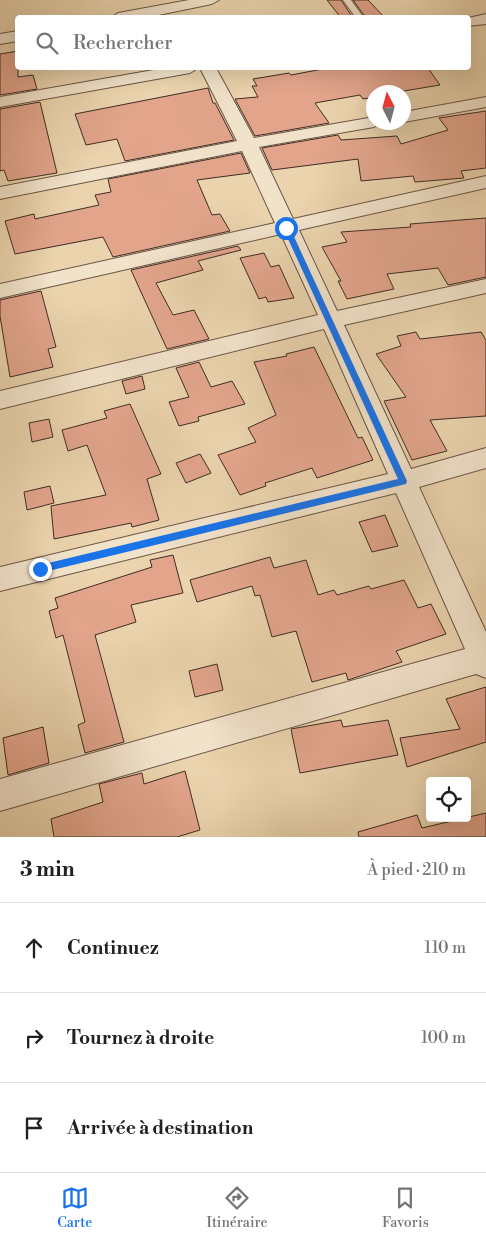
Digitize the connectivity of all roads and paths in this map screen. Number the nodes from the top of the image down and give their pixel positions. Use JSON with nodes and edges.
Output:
{"nodes":[{"id":1,"x":212,"y":0,"type":"edge"},
{"id":2,"x":347,"y":0,"type":"edge"},
{"id":3,"x":173,"y":8,"type":"edge"},
{"id":4,"x":134,"y":15,"type":"edge"},
{"id":5,"x":358,"y":15,"type":"edge"},
{"id":6,"x":486,"y":19,"type":"edge"},
{"id":7,"x":471,"y":22,"type":"edge"},
{"id":8,"x":15,"y":36,"type":"edge"},
{"id":9,"x":0,"y":39,"type":"edge"},
{"id":10,"x":179,"y":70,"type":"edge"},
{"id":11,"x":209,"y":70,"type":"edge"},
{"id":12,"x":0,"y":102,"type":"edge"},
{"id":13,"x":486,"y":102,"type":"edge"},
{"id":14,"x":411,"y":116,"type":"edge"},
{"id":15,"x":366,"y":123,"type":"edge"},
{"id":16,"x":248,"y":144,"type":"junction"},
{"id":17,"x":486,"y":182,"type":"edge"},
{"id":18,"x":8,"y":192,"type":"edge"},
{"id":19,"x":286,"y":228,"type":"junction"},
{"id":20,"x":486,"y":286,"type":"edge"},
{"id":21,"x":0,"y":291,"type":"edge"},
{"id":22,"x":330,"y":320,"type":"junction"},
{"id":23,"x":0,"y":400,"type":"edge"},
{"id":24,"x":486,"y":458,"type":"edge"},
{"id":25,"x":403,"y":481,"type":"junction"},
{"id":26,"x":0,"y":579,"type":"edge"},
{"id":27,"x":485,"y":660,"type":"edge"},
{"id":28,"x":0,"y":795,"type":"edge"}],
"edges":[{"from":1,"to":3,"type":"street"},
{"from":2,"to":5,"type":"lane"},
{"from":3,"to":4,"type":"street"},
{"from":6,"to":7,"type":"street"},
{"from":8,"to":9,"type":"street"},
{"from":10,"to":12,"type":"street"},
{"from":11,"to":16,"type":"street"},
{"from":13,"to":14,"type":"street"},
{"from":15,"to":16,"type":"street"},
{"from":16,"to":18,"type":"street"},
{"from":16,"to":19,"type":"street"},
{"from":17,"to":19,"type":"street"},
{"from":19,"to":21,"type":"street"},
{"from":19,"to":22,"type":"street"},
{"from":20,"to":22,"type":"street"},
{"from":22,"to":23,"type":"street"},
{"from":22,"to":25,"type":"street"},
{"from":24,"to":25,"type":"street"},
{"from":25,"to":26,"type":"street"},
{"from":25,"to":27,"type":"street"},
{"from":27,"to":28,"type":"street"}]}
